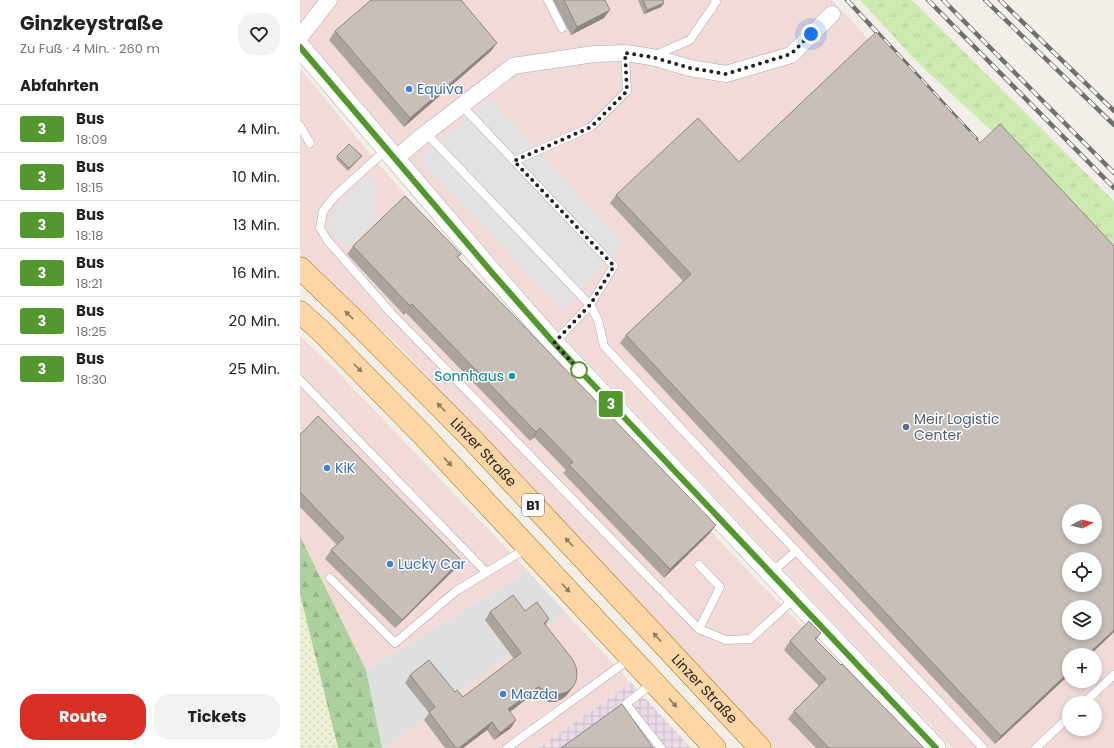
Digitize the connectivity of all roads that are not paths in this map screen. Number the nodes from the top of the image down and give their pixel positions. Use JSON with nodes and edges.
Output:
{"nodes":[{"id":1,"x":329,"y":0,"type":"edge"},
{"id":2,"x":548,"y":0,"type":"edge"},
{"id":3,"x":715,"y":0,"type":"edge"},
{"id":4,"x":832,"y":14,"type":"dead end"},
{"id":5,"x":562,"y":28,"type":"dead end"},
{"id":6,"x":300,"y":37,"type":"edge"},
{"id":7,"x":300,"y":47,"type":"edge"},
{"id":8,"x":625,"y":53,"type":"junction"},
{"id":9,"x":652,"y":57,"type":"junction"},
{"id":10,"x":461,"y":105,"type":"junction"},
{"id":11,"x":300,"y":126,"type":"edge"},
{"id":12,"x":426,"y":133,"type":"junction"},
{"id":13,"x":310,"y":142,"type":"dead end"},
{"id":14,"x":391,"y":154,"type":"junction"},
{"id":15,"x":514,"y":161,"type":"junction"},
{"id":16,"x":300,"y":268,"type":"edge"},
{"id":17,"x":590,"y":305,"type":"junction"},
{"id":18,"x":300,"y":312,"type":"edge"},
{"id":19,"x":554,"y":343,"type":"junction"},
{"id":20,"x":300,"y":380,"type":"edge"},
{"id":21,"x":528,"y":548,"type":"junction"},
{"id":22,"x":796,"y":552,"type":"junction"},
{"id":23,"x":699,"y":565,"type":"dead end"},
{"id":24,"x":486,"y":572,"type":"junction"},
{"id":25,"x":772,"y":573,"type":"junction"},
{"id":26,"x":330,"y":578,"type":"dead end"},
{"id":27,"x":795,"y":598,"type":"junction"},
{"id":28,"x":699,"y":629,"type":"junction"},
{"id":29,"x":631,"y":657,"type":"junction"},
{"id":30,"x":1114,"y":675,"type":"edge"},
{"id":31,"x":654,"y":682,"type":"junction"},
{"id":32,"x":1092,"y":696,"type":"edge"},
{"id":33,"x":1062,"y":724,"type":"edge"},
{"id":34,"x":507,"y":748,"type":"edge"},
{"id":35,"x":661,"y":748,"type":"edge"},
{"id":36,"x":715,"y":748,"type":"edge"},
{"id":37,"x":760,"y":748,"type":"edge"},
{"id":38,"x":936,"y":748,"type":"edge"},
{"id":39,"x":983,"y":748,"type":"edge"},
{"id":40,"x":1036,"y":748,"type":"edge"}],
"edges":[{"from":1,"to":6,"type":"street"},
{"from":2,"to":5,"type":"lane"},
{"from":3,"to":9,"type":"lane"},
{"from":4,"to":9,"type":"street"},
{"from":7,"to":14,"type":"street"},
{"from":8,"to":9,"type":"street"},
{"from":8,"to":10,"type":"street"},
{"from":8,"to":15,"type":"lane"},
{"from":10,"to":12,"type":"street"},
{"from":10,"to":15,"type":"lane"},
{"from":11,"to":13,"type":"lane"},
{"from":12,"to":14,"type":"street"},
{"from":12,"to":17,"type":"lane"},
{"from":14,"to":19,"type":"street"},
{"from":14,"to":28,"type":"lane"},
{"from":15,"to":17,"type":"lane"},
{"from":37,"to":16,"type":"main road","name":"Linzer Straße","number":"B1","one_way":true},
{"from":17,"to":19,"type":"lane"},
{"from":17,"to":22,"type":"lane"},
{"from":18,"to":21,"type":"main road","number":"B1","one_way":true},
{"from":19,"to":25,"type":"street"},
{"from":20,"to":24,"type":"lane"},
{"from":21,"to":24,"type":"lane"},
{"from":21,"to":29,"type":"main road","number":"B1","one_way":true},
{"from":22,"to":25,"type":"lane"},
{"from":22,"to":39,"type":"lane"},
{"from":23,"to":28,"type":"lane"},
{"from":24,"to":26,"type":"lane"},
{"from":25,"to":27,"type":"street"},
{"from":27,"to":28,"type":"lane"},
{"from":27,"to":38,"type":"street"},
{"from":29,"to":31,"type":"main road","number":"B1"},
{"from":29,"to":34,"type":"lane"},
{"from":30,"to":32,"type":"lane"},
{"from":31,"to":35,"type":"lane"},
{"from":31,"to":36,"type":"main road","number":"B1","one_way":true},
{"from":33,"to":40,"type":"lane"}]}
